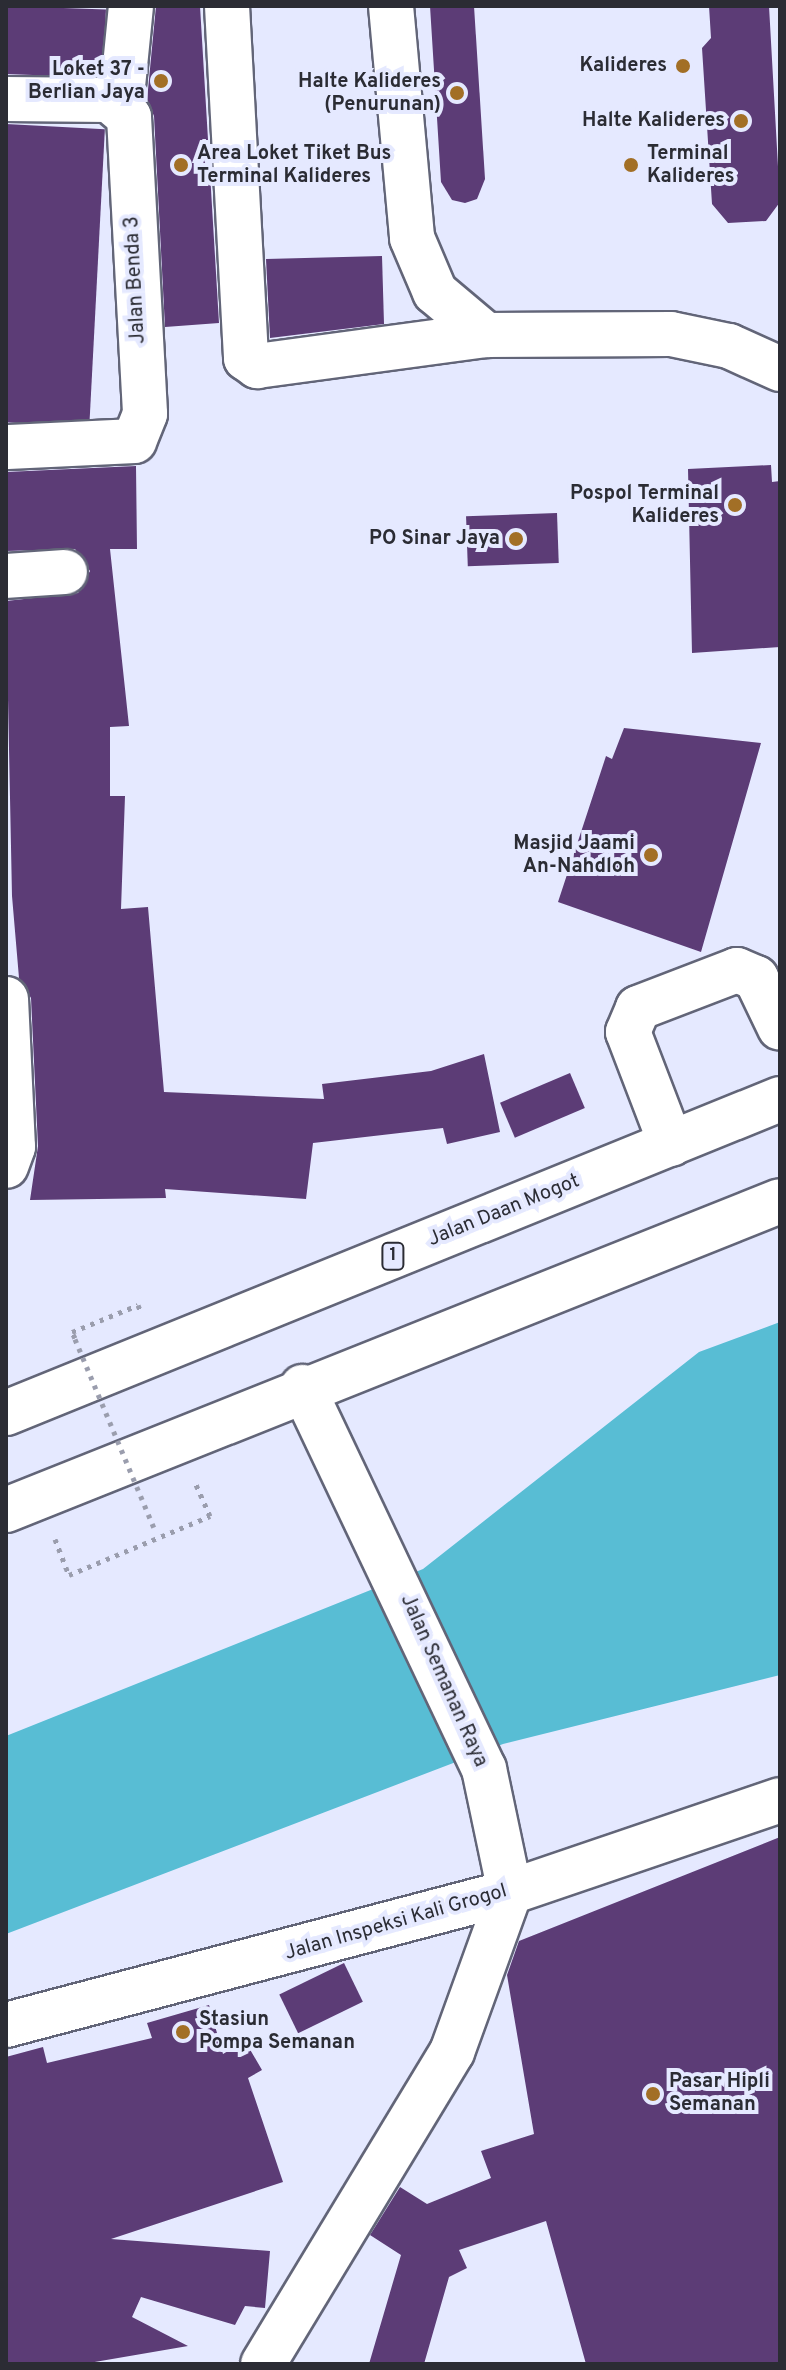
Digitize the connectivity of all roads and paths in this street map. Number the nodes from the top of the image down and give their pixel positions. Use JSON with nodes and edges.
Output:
{"nodes":[{"id":1,"x":131,"y":6,"type":"edge"},
{"id":2,"x":227,"y":6,"type":"edge"},
{"id":3,"x":391,"y":6,"type":"edge"},
{"id":4,"x":6,"y":99,"type":"edge"},
{"id":5,"x":121,"y":106,"type":"junction"},
{"id":6,"x":486,"y":335,"type":"junction"},
{"id":7,"x":778,"y":365,"type":"edge"},
{"id":8,"x":6,"y":447,"type":"edge"},
{"id":9,"x":65,"y":572,"type":"dead end"},
{"id":10,"x":6,"y":576,"type":"edge"},
{"id":11,"x":6,"y":999,"type":"edge"},
{"id":12,"x":780,"y":1028,"type":"edge"},
{"id":13,"x":780,"y":1099,"type":"edge"},
{"id":14,"x":671,"y":1144,"type":"junction"},
{"id":15,"x":6,"y":1166,"type":"edge"},
{"id":16,"x":780,"y":1201,"type":"edge"},
{"id":17,"x":75,"y":1339,"type":"dead end"},
{"id":18,"x":303,"y":1387,"type":"junction"},
{"id":19,"x":6,"y":1413,"type":"edge"},
{"id":20,"x":6,"y":1510,"type":"edge"},
{"id":21,"x":210,"y":1516,"type":"dead end"},
{"id":22,"x":158,"y":1538,"type":"junction"},
{"id":23,"x":69,"y":1575,"type":"dead end"},
{"id":24,"x":780,"y":1800,"type":"edge"},
{"id":25,"x":510,"y":1892,"type":"junction"},
{"id":26,"x":6,"y":2025,"type":"edge"},
{"id":27,"x":263,"y":2364,"type":"edge"}],
"edges":[{"from":1,"to":5,"type":"main road","name":"Jalan Benda 3"},
{"from":2,"to":6,"type":"main road"},
{"from":3,"to":6,"type":"main road"},
{"from":4,"to":5,"type":"main road"},
{"from":5,"to":8,"type":"main road","name":"Jalan Benda 3"},
{"from":6,"to":7,"type":"main road"},
{"from":9,"to":10,"type":"main road"},
{"from":11,"to":15,"type":"main road"},
{"from":12,"to":14,"type":"main road"},
{"from":13,"to":14,"type":"main road","name":"Jalan Daan Mogot","number":"1"},
{"from":14,"to":19,"type":"main road","name":"Jalan Daan Mogot","number":"1"},
{"from":16,"to":18,"type":"main road"},
{"from":17,"to":22,"type":"path","bridge":true},
{"from":18,"to":20,"type":"main road"},
{"from":18,"to":25,"type":"main road","name":"Jalan Semanan Raya"},
{"from":21,"to":22,"type":"path"},
{"from":22,"to":23,"type":"path"},
{"from":24,"to":25,"type":"main road","name":"Jalan Inspeksi Kali Grogol"},
{"from":25,"to":26,"type":"main road","name":"Jalan Inspeksi Kali Grogol"},
{"from":25,"to":27,"type":"main road"}]}
